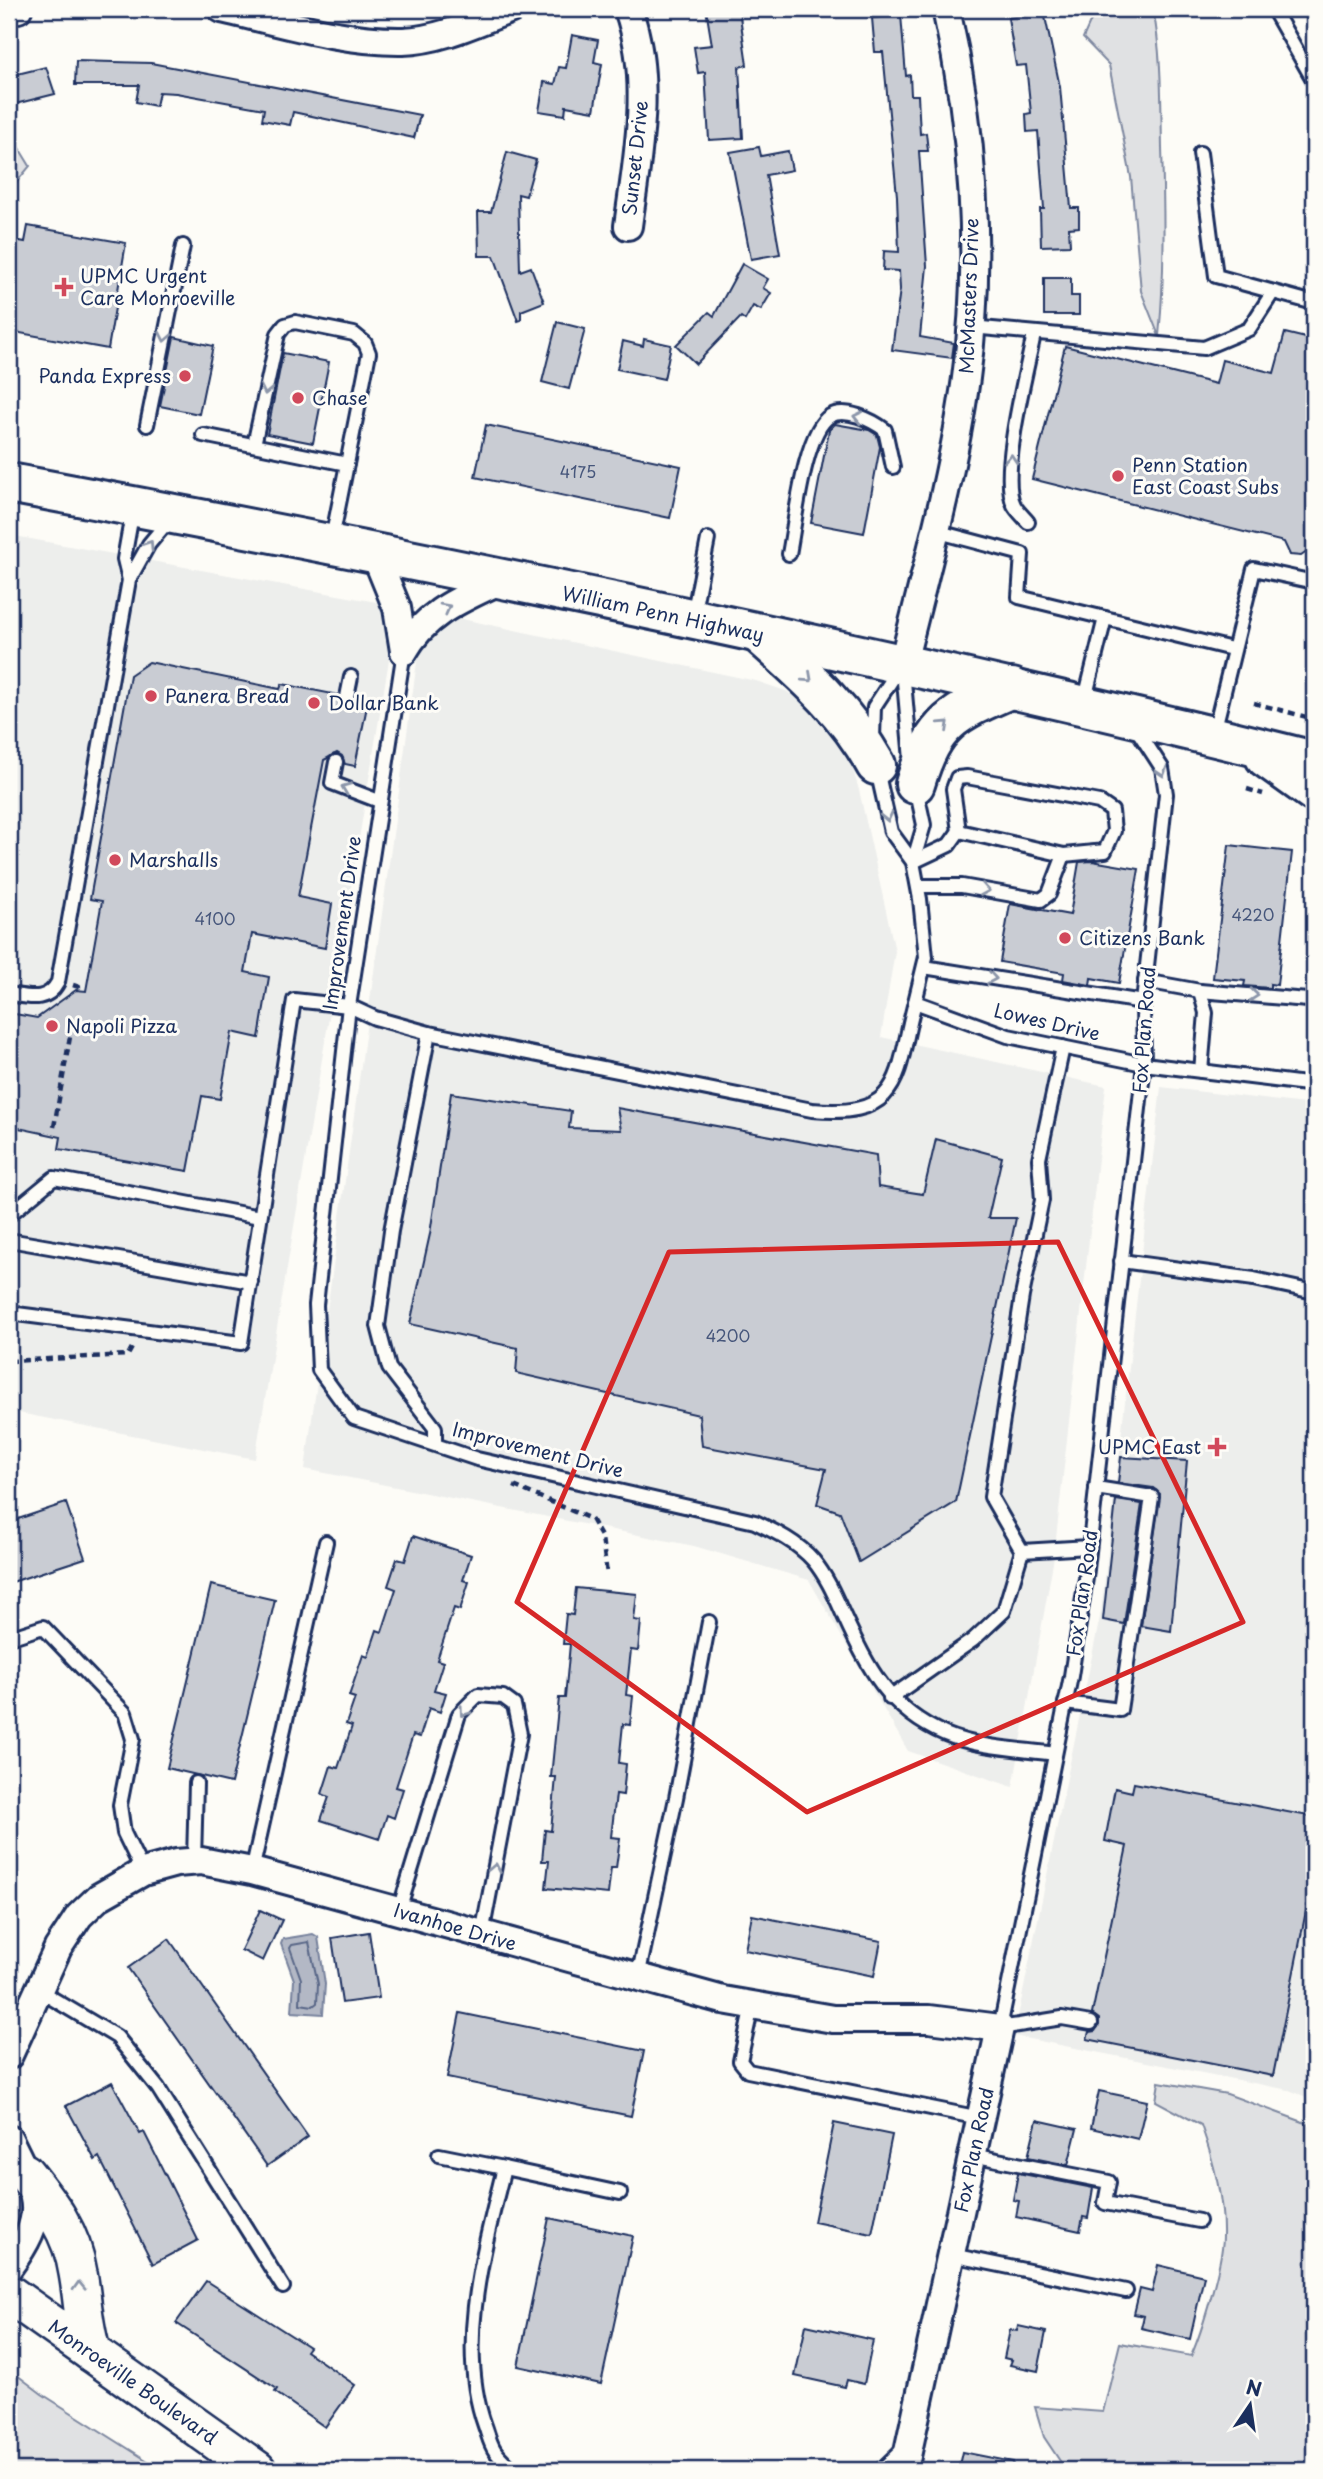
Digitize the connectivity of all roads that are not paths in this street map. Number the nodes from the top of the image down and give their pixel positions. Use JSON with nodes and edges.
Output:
{"nodes":[{"id":1,"x":18,"y":9,"type":"edge"},
{"id":2,"x":222,"y":9,"type":"edge"},
{"id":3,"x":511,"y":9,"type":"edge"},
{"id":4,"x":628,"y":9,"type":"edge"},
{"id":5,"x":946,"y":9,"type":"edge"},
{"id":6,"x":1273,"y":9,"type":"edge"},
{"id":7,"x":9,"y":11,"type":"edge"},
{"id":8,"x":1314,"y":81,"type":"edge"},
{"id":9,"x":1200,"y":153,"type":"dead end"},
{"id":10,"x":628,"y":226,"type":"dead end"},
{"id":11,"x":183,"y":246,"type":"dead end"},
{"id":12,"x":1273,"y":292,"type":"junction"},
{"id":13,"x":1314,"y":303,"type":"edge"},
{"id":14,"x":971,"y":327,"type":"junction"},
{"id":15,"x":1034,"y":334,"type":"junction"},
{"id":16,"x":147,"y":425,"type":"dead end"},
{"id":17,"x":203,"y":435,"type":"dead end"},
{"id":18,"x":254,"y":446,"type":"junction"},
{"id":19,"x":347,"y":464,"type":"junction"},
{"id":20,"x":893,"y":467,"type":"dead end"},
{"id":21,"x":9,"y":483,"type":"edge"},
{"id":22,"x":133,"y":506,"type":"junction"},
{"id":23,"x":175,"y":514,"type":"junction"},
{"id":24,"x":1028,"y":522,"type":"dead end"},
{"id":25,"x":934,"y":531,"type":"junction"},
{"id":26,"x":708,"y":539,"type":"dead end"},
{"id":27,"x":330,"y":545,"type":"junction"},
{"id":28,"x":375,"y":554,"type":"junction"},
{"id":29,"x":789,"y":554,"type":"dead end"},
{"id":30,"x":129,"y":580,"type":"junction"},
{"id":31,"x":501,"y":580,"type":"junction"},
{"id":32,"x":1314,"y":582,"type":"edge"},
{"id":33,"x":1105,"y":618,"type":"junction"},
{"id":34,"x":692,"y":619,"type":"junction"},
{"id":35,"x":757,"y":633,"type":"junction"},
{"id":36,"x":1232,"y":649,"type":"junction"},
{"id":37,"x":404,"y":652,"type":"junction"},
{"id":38,"x":903,"y":663,"type":"junction"},
{"id":39,"x":351,"y":677,"type":"dead end"},
{"id":40,"x":1012,"y":688,"type":"junction"},
{"id":41,"x":347,"y":697,"type":"dead end"},
{"id":42,"x":1084,"y":705,"type":"junction"},
{"id":43,"x":1126,"y":715,"type":"junction"},
{"id":44,"x":1229,"y":740,"type":"junction"},
{"id":45,"x":1314,"y":761,"type":"edge"},
{"id":46,"x":336,"y":762,"type":"dead end"},
{"id":47,"x":876,"y":765,"type":"junction"},
{"id":48,"x":915,"y":785,"type":"junction"},
{"id":49,"x":1314,"y":792,"type":"edge"},
{"id":50,"x":379,"y":801,"type":"junction"},
{"id":51,"x":959,"y":831,"type":"junction"},
{"id":52,"x":1064,"y":855,"type":"junction"},
{"id":53,"x":913,"y":862,"type":"junction"},
{"id":54,"x":918,"y":886,"type":"junction"},
{"id":55,"x":924,"y":967,"type":"junction"},
{"id":56,"x":1146,"y":981,"type":"junction"},
{"id":57,"x":1200,"y":991,"type":"junction"},
{"id":58,"x":9,"y":994,"type":"edge"},
{"id":59,"x":1308,"y":1000,"type":"dead end"},
{"id":60,"x":915,"y":1002,"type":"junction"},
{"id":61,"x":1143,"y":1002,"type":"junction"},
{"id":62,"x":349,"y":1006,"type":"junction"},
{"id":63,"x":429,"y":1033,"type":"junction"},
{"id":64,"x":1063,"y":1047,"type":"junction"},
{"id":65,"x":1144,"y":1064,"type":"junction"},
{"id":66,"x":1201,"y":1071,"type":"junction"},
{"id":67,"x":1314,"y":1086,"type":"edge"},
{"id":68,"x":9,"y":1215,"type":"edge"},
{"id":69,"x":260,"y":1217,"type":"junction"},
{"id":70,"x":9,"y":1240,"type":"edge"},
{"id":71,"x":1121,"y":1261,"type":"junction"},
{"id":72,"x":251,"y":1282,"type":"junction"},
{"id":73,"x":1314,"y":1292,"type":"edge"},
{"id":74,"x":9,"y":1313,"type":"edge"},
{"id":75,"x":435,"y":1444,"type":"junction"},
{"id":76,"x":1096,"y":1488,"type":"junction"},
{"id":77,"x":326,"y":1542,"type":"dead end"},
{"id":78,"x":1089,"y":1547,"type":"junction"},
{"id":79,"x":1022,"y":1551,"type":"junction"},
{"id":80,"x":709,"y":1622,"type":"dead end"},
{"id":81,"x":9,"y":1638,"type":"edge"},
{"id":82,"x":9,"y":1678,"type":"edge"},
{"id":83,"x":9,"y":1688,"type":"edge"},
{"id":84,"x":890,"y":1698,"type":"junction"},
{"id":85,"x":1065,"y":1703,"type":"junction"},
{"id":86,"x":1055,"y":1754,"type":"junction"},
{"id":87,"x":196,"y":1783,"type":"dead end"},
{"id":88,"x":194,"y":1861,"type":"junction"},
{"id":89,"x":252,"y":1871,"type":"junction"},
{"id":90,"x":143,"y":1872,"type":"junction"},
{"id":91,"x":399,"y":1910,"type":"junction"},
{"id":92,"x":482,"y":1935,"type":"junction"},
{"id":93,"x":638,"y":1977,"type":"junction"},
{"id":94,"x":38,"y":1990,"type":"junction"},
{"id":95,"x":752,"y":2006,"type":"junction"},
{"id":96,"x":1091,"y":2022,"type":"dead end"},
{"id":97,"x":1000,"y":2028,"type":"junction"},
{"id":98,"x":9,"y":2055,"type":"edge"},
{"id":99,"x":980,"y":2118,"type":"junction"},
{"id":100,"x":9,"y":2139,"type":"edge"},
{"id":101,"x":439,"y":2155,"type":"dead end"},
{"id":102,"x":972,"y":2155,"type":"junction"},
{"id":103,"x":504,"y":2168,"type":"junction"},
{"id":104,"x":25,"y":2174,"type":"junction"},
{"id":105,"x":620,"y":2193,"type":"dead end"},
{"id":106,"x":1199,"y":2221,"type":"dead end"},
{"id":107,"x":951,"y":2255,"type":"junction"},
{"id":108,"x":9,"y":2267,"type":"edge"},
{"id":109,"x":283,"y":2287,"type":"dead end"},
{"id":110,"x":1126,"y":2291,"type":"dead end"},
{"id":111,"x":9,"y":2294,"type":"edge"},
{"id":112,"x":92,"y":2353,"type":"junction"},
{"id":113,"x":910,"y":2442,"type":"junction"},
{"id":114,"x":257,"y":2470,"type":"edge"},
{"id":115,"x":513,"y":2470,"type":"edge"},
{"id":116,"x":881,"y":2470,"type":"edge"},
{"id":117,"x":904,"y":2470,"type":"edge"}],
"edges":[{"from":1,"to":7,"type":"street"},
{"from":2,"to":3,"type":"street"},
{"from":4,"to":10,"type":"street","name":"Sunset Drive"},
{"from":5,"to":14,"type":"street","name":"McMasters Drive"},
{"from":6,"to":8,"type":"lane"},
{"from":9,"to":12,"type":"lane"},
{"from":11,"to":16,"type":"lane","one_way":true},
{"from":12,"to":13,"type":"lane"},
{"from":12,"to":15,"type":"lane"},
{"from":14,"to":15,"type":"lane"},
{"from":14,"to":25,"type":"street","name":"McMasters Drive"},
{"from":24,"to":15,"type":"lane","one_way":true},
{"from":17,"to":18,"type":"lane"},
{"from":18,"to":19,"type":"lane"},
{"from":19,"to":18,"type":"lane","one_way":true},
{"from":19,"to":27,"type":"lane"},
{"from":20,"to":29,"type":"lane","one_way":true},
{"from":21,"to":22,"type":"highway","name":"William Penn Highway"},
{"from":22,"to":23,"type":"highway","name":"William Penn Highway"},
{"from":22,"to":30,"type":"lane"},
{"from":23,"to":27,"type":"highway","name":"William Penn Highway"},
{"from":30,"to":23,"type":"lane","one_way":true},
{"from":25,"to":33,"type":"lane"},
{"from":25,"to":38,"type":"street","name":"McMasters Drive"},
{"from":26,"to":34,"type":"lane"},
{"from":27,"to":28,"type":"highway","name":"William Penn Highway"},
{"from":28,"to":31,"type":"highway","name":"William Penn Highway"},
{"from":28,"to":37,"type":"street"},
{"from":30,"to":58,"type":"lane"},
{"from":31,"to":34,"type":"highway","name":"William Penn Highway"},
{"from":37,"to":31,"type":"street","one_way":true},
{"from":32,"to":36,"type":"lane"},
{"from":33,"to":36,"type":"lane"},
{"from":33,"to":42,"type":"lane"},
{"from":34,"to":35,"type":"highway","name":"William Penn Highway"},
{"from":35,"to":38,"type":"highway","name":"William Penn Highway"},
{"from":35,"to":47,"type":"highway","one_way":true},
{"from":36,"to":44,"type":"lane"},
{"from":37,"to":50,"type":"lane","name":"Improvement Drive"},
{"from":38,"to":40,"type":"highway","name":"William Penn Highway"},
{"from":38,"to":47,"type":"lane"},
{"from":38,"to":48,"type":"lane"},
{"from":39,"to":41,"type":"lane"},
{"from":40,"to":42,"type":"highway","name":"William Penn Highway"},
{"from":48,"to":40,"type":"highway","one_way":true},
{"from":42,"to":43,"type":"highway","name":"William Penn Highway"},
{"from":43,"to":44,"type":"highway","name":"William Penn Highway"},
{"from":43,"to":56,"type":"lane","name":"Fox Plan Road","one_way":true},
{"from":44,"to":45,"type":"highway","name":"William Penn Highway"},
{"from":44,"to":49,"type":"highway"},
{"from":50,"to":46,"type":"lane","one_way":true},
{"from":47,"to":53,"type":"lane","one_way":true},
{"from":48,"to":53,"type":"lane"},
{"from":50,"to":62,"type":"lane","name":"Improvement Drive"},
{"from":51,"to":52,"type":"lane"},
{"from":51,"to":52,"type":"lane"},
{"from":51,"to":53,"type":"lane"},
{"from":54,"to":52,"type":"lane","one_way":true},
{"from":53,"to":54,"type":"lane"},
{"from":54,"to":55,"type":"lane"},
{"from":55,"to":60,"type":"lane"},
{"from":55,"to":61,"type":"lane","one_way":true},
{"from":56,"to":57,"type":"lane"},
{"from":56,"to":61,"type":"lane","name":"Fox Plan Road"},
{"from":57,"to":59,"type":"lane","one_way":true},
{"from":57,"to":66,"type":"lane"},
{"from":60,"to":63,"type":"lane"},
{"from":60,"to":64,"type":"lane","name":"Lowes Drive"},
{"from":61,"to":65,"type":"lane","name":"Fox Plan Road"},
{"from":62,"to":63,"type":"lane"},
{"from":62,"to":69,"type":"lane"},
{"from":62,"to":75,"type":"lane","name":"Improvement Drive"},
{"from":63,"to":75,"type":"lane"},
{"from":64,"to":65,"type":"lane","name":"Lowes Drive"},
{"from":64,"to":79,"type":"lane"},
{"from":65,"to":66,"type":"lane","name":"Lowes Drive"},
{"from":65,"to":71,"type":"lane","name":"Fox Plan Road"},
{"from":66,"to":67,"type":"lane","name":"Lowes Drive"},
{"from":68,"to":69,"type":"lane"},
{"from":69,"to":72,"type":"lane"},
{"from":70,"to":72,"type":"lane"},
{"from":71,"to":73,"type":"lane"},
{"from":71,"to":76,"type":"lane","name":"Fox Plan Road"},
{"from":72,"to":74,"type":"lane"},
{"from":75,"to":84,"type":"lane","name":"Improvement Drive"},
{"from":76,"to":78,"type":"lane","name":"Fox Plan Road"},
{"from":76,"to":85,"type":"lane"},
{"from":77,"to":89,"type":"lane"},
{"from":78,"to":79,"type":"lane"},
{"from":78,"to":85,"type":"lane","name":"Fox Plan Road"},
{"from":79,"to":84,"type":"lane"},
{"from":80,"to":93,"type":"lane"},
{"from":81,"to":90,"type":"lane"},
{"from":82,"to":83,"type":"lane"},
{"from":84,"to":86,"type":"lane","name":"Improvement Drive"},
{"from":85,"to":86,"type":"lane","name":"Fox Plan Road"},
{"from":86,"to":97,"type":"lane","name":"Fox Plan Road"},
{"from":87,"to":88,"type":"lane"},
{"from":88,"to":89,"type":"street","name":"Ivanhoe Drive"},
{"from":88,"to":90,"type":"street","name":"Ivanhoe Drive"},
{"from":89,"to":91,"type":"street","name":"Ivanhoe Drive"},
{"from":90,"to":94,"type":"street","name":"Ivanhoe Drive"},
{"from":91,"to":92,"type":"street","name":"Ivanhoe Drive"},
{"from":92,"to":91,"type":"lane","one_way":true},
{"from":92,"to":93,"type":"street","name":"Ivanhoe Drive"},
{"from":93,"to":95,"type":"street","name":"Ivanhoe Drive"},
{"from":94,"to":98,"type":"street","name":"Ivanhoe Drive"},
{"from":94,"to":109,"type":"lane"},
{"from":95,"to":97,"type":"street","name":"Ivanhoe Drive"},
{"from":95,"to":99,"type":"lane"},
{"from":96,"to":97,"type":"lane"},
{"from":97,"to":99,"type":"street","name":"Fox Plan Road"},
{"from":99,"to":102,"type":"street","name":"Fox Plan Road"},
{"from":100,"to":104,"type":"street"},
{"from":101,"to":103,"type":"lane"},
{"from":102,"to":106,"type":"lane"},
{"from":102,"to":107,"type":"street","name":"Fox Plan Road"},
{"from":103,"to":105,"type":"lane"},
{"from":103,"to":115,"type":"lane"},
{"from":104,"to":108,"type":"street"},
{"from":112,"to":104,"type":"main road","one_way":true},
{"from":107,"to":110,"type":"lane"},
{"from":107,"to":113,"type":"street","name":"Fox Plan Road"},
{"from":111,"to":112,"type":"main road","name":"Monroeville Boulevard"},
{"from":112,"to":114,"type":"main road","name":"Monroeville Boulevard"},
{"from":113,"to":116,"type":"lane"},
{"from":113,"to":117,"type":"street","name":"Fox Plan Road"}]}
